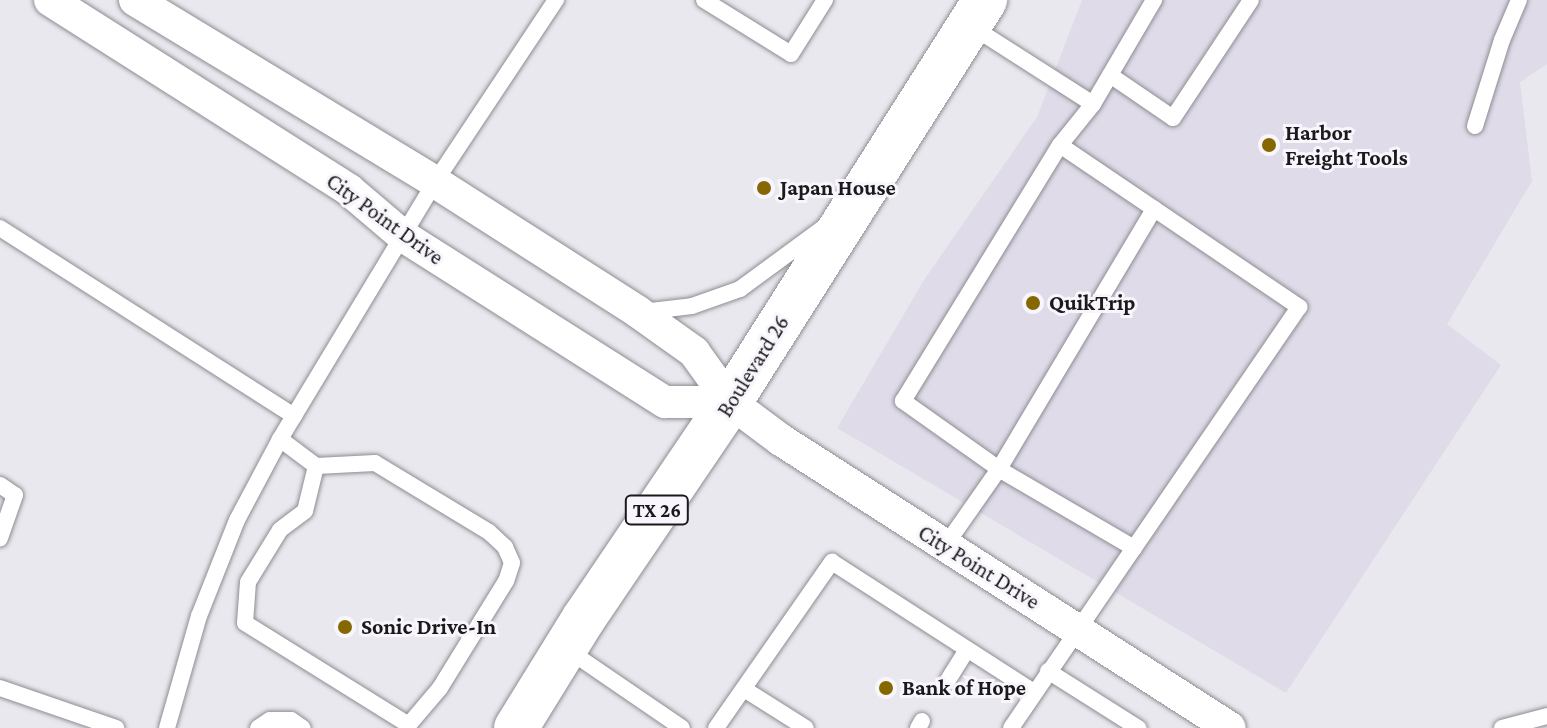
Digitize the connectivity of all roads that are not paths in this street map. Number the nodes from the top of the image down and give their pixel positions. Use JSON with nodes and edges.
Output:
{"nodes":[{"id":1,"x":50,"y":0,"type":"edge"},
{"id":2,"x":135,"y":0,"type":"edge"},
{"id":3,"x":556,"y":0,"type":"edge"},
{"id":4,"x":704,"y":0,"type":"edge"},
{"id":5,"x":825,"y":0,"type":"edge"},
{"id":6,"x":1154,"y":0,"type":"edge"},
{"id":7,"x":1251,"y":0,"type":"edge"},
{"id":8,"x":1519,"y":0,"type":"edge"},
{"id":9,"x":977,"y":13,"type":"edge"},
{"id":10,"x":1110,"y":75,"type":"junction"},
{"id":11,"x":1093,"y":104,"type":"junction"},
{"id":12,"x":1475,"y":126,"type":"dead end"},
{"id":13,"x":1060,"y":145,"type":"junction"},
{"id":14,"x":435,"y":182,"type":"junction"},
{"id":15,"x":856,"y":202,"type":"junction"},
{"id":16,"x":1154,"y":209,"type":"junction"},
{"id":17,"x":0,"y":228,"type":"edge"},
{"id":18,"x":403,"y":236,"type":"junction"},
{"id":19,"x":638,"y":312,"type":"junction"},
{"id":20,"x":730,"y":402,"type":"junction"},
{"id":21,"x":294,"y":416,"type":"junction"},
{"id":22,"x":280,"y":439,"type":"junction"},
{"id":23,"x":316,"y":466,"type":"junction"},
{"id":24,"x":999,"y":469,"type":"junction"},
{"id":25,"x":0,"y":485,"type":"edge"},
{"id":26,"x":0,"y":538,"type":"edge"},
{"id":27,"x":945,"y":546,"type":"junction"},
{"id":28,"x":1134,"y":548,"type":"junction"},
{"id":29,"x":1078,"y":628,"type":"junction"},
{"id":30,"x":565,"y":648,"type":"junction"},
{"id":31,"x":967,"y":649,"type":"junction"},
{"id":32,"x":1048,"y":671,"type":"junction"},
{"id":33,"x":948,"y":680,"type":"dead end"},
{"id":34,"x":0,"y":688,"type":"edge"},
{"id":35,"x":744,"y":689,"type":"junction"},
{"id":36,"x":1034,"y":692,"type":"junction"},
{"id":37,"x":1547,"y":716,"type":"edge"},
{"id":38,"x":408,"y":726,"type":"edge"},
{"id":39,"x":116,"y":728,"type":"edge"},
{"id":40,"x":167,"y":728,"type":"edge"},
{"id":41,"x":258,"y":728,"type":"edge"},
{"id":42,"x":303,"y":728,"type":"edge"},
{"id":43,"x":516,"y":728,"type":"edge"},
{"id":44,"x":683,"y":728,"type":"edge"},
{"id":45,"x":716,"y":728,"type":"edge"},
{"id":46,"x":806,"y":728,"type":"edge"},
{"id":47,"x":1011,"y":728,"type":"edge"},
{"id":48,"x":1138,"y":728,"type":"edge"},
{"id":49,"x":1230,"y":728,"type":"edge"},
{"id":50,"x":1502,"y":728,"type":"edge"}],
"edges":[{"from":1,"to":18,"type":"street","name":"City Point Drive"},
{"from":2,"to":14,"type":"street","name":"City Point Drive"},
{"from":3,"to":14,"type":"lane"},
{"from":4,"to":5,"type":"lane"},
{"from":6,"to":10,"type":"lane"},
{"from":7,"to":10,"type":"lane"},
{"from":8,"to":12,"type":"lane"},
{"from":9,"to":11,"type":"lane"},
{"from":9,"to":15,"type":"main road","name":"Boulevard 26","number":"TX 26"},
{"from":10,"to":11,"type":"lane"},
{"from":11,"to":13,"type":"lane"},
{"from":13,"to":16,"type":"lane"},
{"from":13,"to":24,"type":"lane"},
{"from":14,"to":18,"type":"lane"},
{"from":14,"to":19,"type":"street","name":"City Point Drive"},
{"from":15,"to":19,"type":"lane"},
{"from":15,"to":20,"type":"main road","name":"Boulevard 26","number":"TX 26"},
{"from":16,"to":24,"type":"lane"},
{"from":16,"to":28,"type":"lane"},
{"from":17,"to":21,"type":"lane"},
{"from":18,"to":20,"type":"street","name":"City Point Drive"},
{"from":18,"to":21,"type":"lane"},
{"from":19,"to":20,"type":"street","name":"City Point Drive"},
{"from":20,"to":27,"type":"street","name":"City Point Drive"},
{"from":20,"to":30,"type":"main road","name":"Boulevard 26","number":"TX 26"},
{"from":21,"to":22,"type":"lane"},
{"from":22,"to":23,"type":"lane"},
{"from":22,"to":40,"type":"lane"},
{"from":23,"to":38,"type":"lane"},
{"from":23,"to":38,"type":"lane"},
{"from":24,"to":27,"type":"lane"},
{"from":24,"to":28,"type":"lane"},
{"from":25,"to":26,"type":"lane"},
{"from":27,"to":29,"type":"street","name":"City Point Drive"},
{"from":28,"to":29,"type":"lane"},
{"from":29,"to":32,"type":"lane"},
{"from":29,"to":49,"type":"street","name":"City Point Drive"},
{"from":30,"to":43,"type":"main road","name":"Boulevard 26","number":"TX 26"},
{"from":30,"to":44,"type":"lane"},
{"from":31,"to":33,"type":"lane"},
{"from":31,"to":35,"type":"lane"},
{"from":31,"to":36,"type":"lane"},
{"from":32,"to":36,"type":"lane"},
{"from":32,"to":48,"type":"lane"},
{"from":34,"to":39,"type":"lane"},
{"from":35,"to":45,"type":"lane"},
{"from":35,"to":46,"type":"lane"},
{"from":36,"to":47,"type":"lane"},
{"from":37,"to":50,"type":"lane"},
{"from":41,"to":42,"type":"lane"}]}
